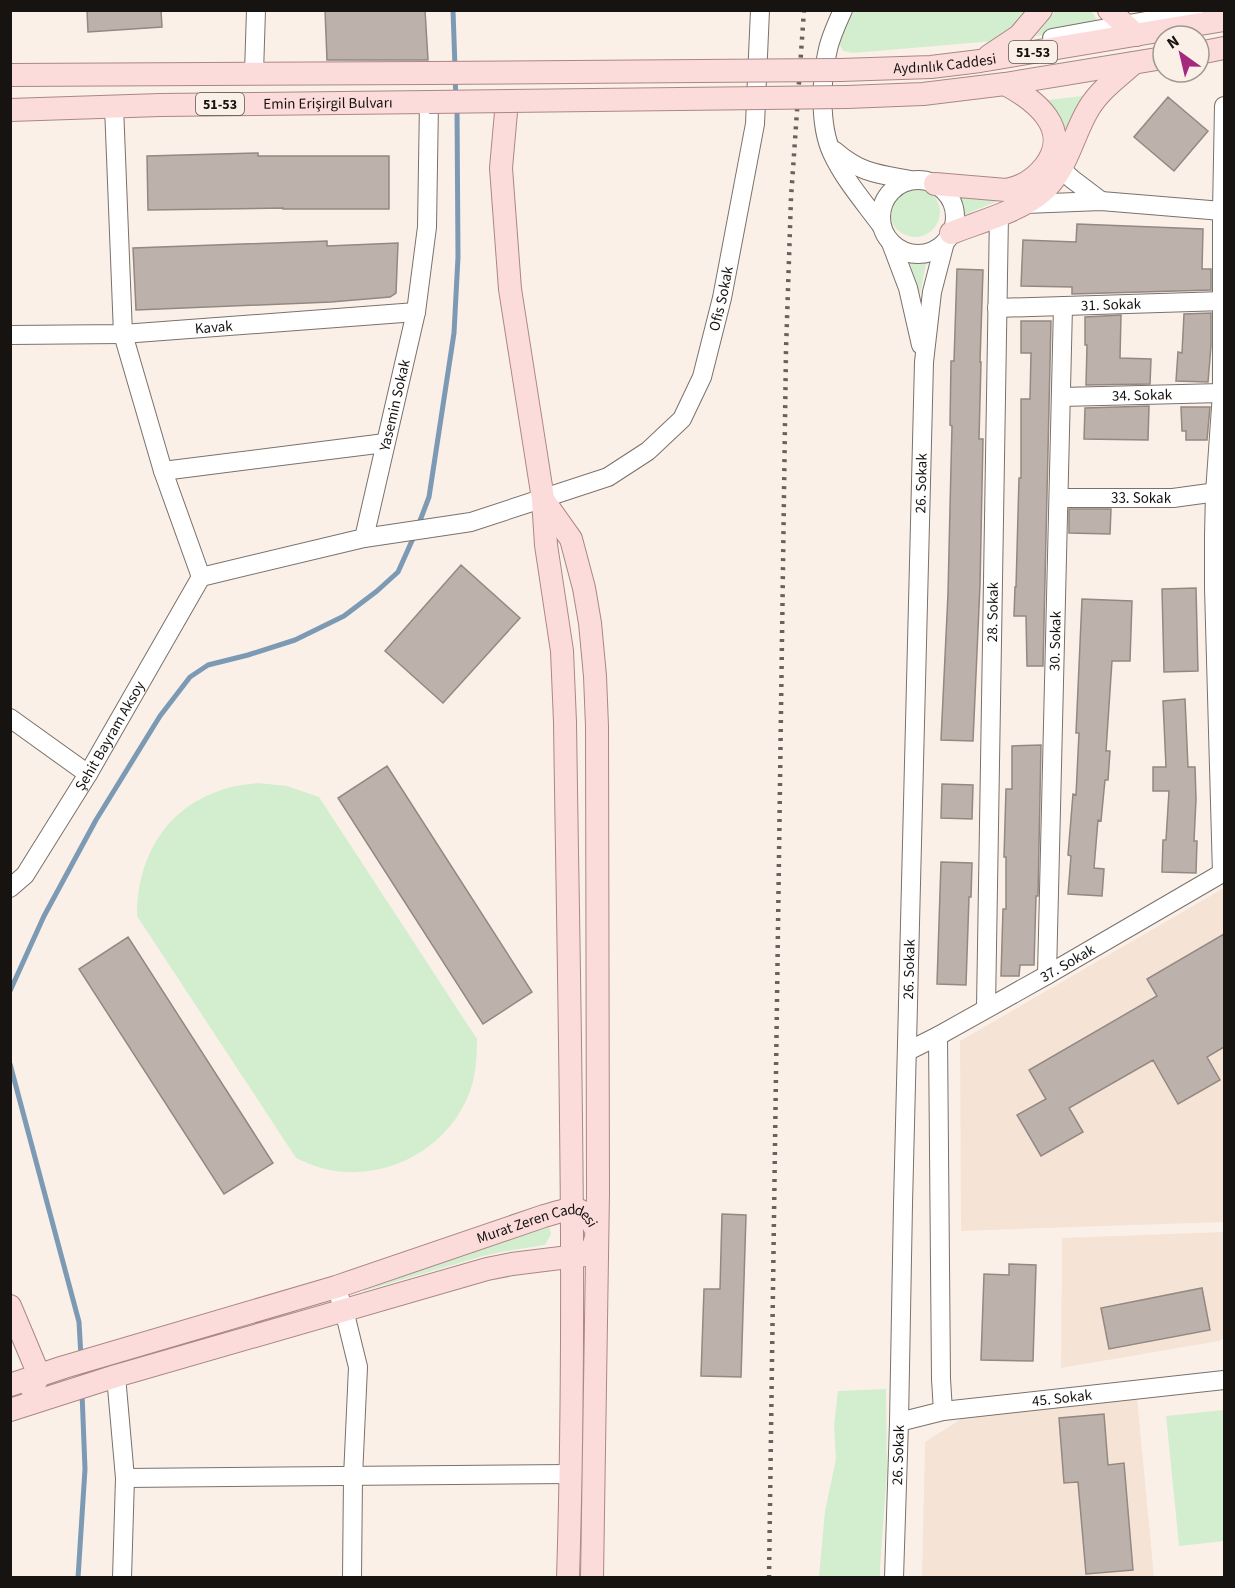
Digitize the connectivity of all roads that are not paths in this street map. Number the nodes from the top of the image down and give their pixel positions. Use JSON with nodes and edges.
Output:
{"nodes":[{"id":1,"x":256,"y":10,"type":"edge"},
{"id":2,"x":760,"y":10,"type":"edge"},
{"id":3,"x":843,"y":10,"type":"edge"},
{"id":4,"x":1041,"y":10,"type":"edge"},
{"id":5,"x":1195,"y":12,"type":"dead end"},
{"id":6,"x":1224,"y":20,"type":"edge"},
{"id":7,"x":1124,"y":23,"type":"edge"},
{"id":8,"x":991,"y":52,"type":"junction"},
{"id":9,"x":1151,"y":60,"type":"edge"},
{"id":10,"x":1134,"y":63,"type":"junction"},
{"id":11,"x":254,"y":73,"type":"junction"},
{"id":12,"x":429,"y":73,"type":"joint"},
{"id":13,"x":10,"y":75,"type":"edge"},
{"id":14,"x":1005,"y":84,"type":"junction"},
{"id":15,"x":507,"y":101,"type":"junction"},
{"id":16,"x":429,"y":102,"type":"junction"},
{"id":17,"x":114,"y":106,"type":"junction"},
{"id":18,"x":1224,"y":106,"type":"edge"},
{"id":19,"x":10,"y":110,"type":"edge"},
{"id":20,"x":829,"y":145,"type":"junction"},
{"id":21,"x":1061,"y":169,"type":"junction"},
{"id":22,"x":910,"y":180,"type":"junction"},
{"id":23,"x":935,"y":184,"type":"junction"},
{"id":24,"x":1101,"y":201,"type":"junction"},
{"id":25,"x":1025,"y":204,"type":"junction"},
{"id":26,"x":1222,"y":211,"type":"junction"},
{"id":27,"x":999,"y":214,"type":"junction"},
{"id":28,"x":881,"y":225,"type":"junction"},
{"id":29,"x":948,"y":237,"type":"junction"},
{"id":30,"x":891,"y":243,"type":"junction"},
{"id":31,"x":1223,"y":301,"type":"edge"},
{"id":32,"x":1063,"y":306,"type":"junction"},
{"id":33,"x":997,"y":308,"type":"junction"},
{"id":34,"x":416,"y":312,"type":"junction"},
{"id":35,"x":123,"y":334,"type":"junction"},
{"id":36,"x":10,"y":335,"type":"edge"},
{"id":37,"x":924,"y":362,"type":"junction"},
{"id":38,"x":1222,"y":393,"type":"junction"},
{"id":39,"x":1061,"y":397,"type":"junction"},
{"id":40,"x":385,"y":443,"type":"junction"},
{"id":41,"x":163,"y":471,"type":"junction"},
{"id":42,"x":1220,"y":492,"type":"edge"},
{"id":43,"x":1059,"y":498,"type":"junction"},
{"id":44,"x":543,"y":500,"type":"junction"},
{"id":45,"x":364,"y":538,"type":"junction"},
{"id":46,"x":201,"y":577,"type":"junction"},
{"id":47,"x":10,"y":718,"type":"edge"},
{"id":48,"x":88,"y":774,"type":"junction"},
{"id":49,"x":1223,"y":873,"type":"edge"},
{"id":50,"x":10,"y":888,"type":"edge"},
{"id":51,"x":1047,"y":975,"type":"junction"},
{"id":52,"x":986,"y":1008,"type":"junction"},
{"id":53,"x":938,"y":1036,"type":"junction"},
{"id":54,"x":908,"y":1051,"type":"junction"},
{"id":55,"x":571,"y":1209,"type":"junction"},
{"id":56,"x":597,"y":1232,"type":"junction"},
{"id":57,"x":572,"y":1257,"type":"junction"},
{"id":58,"x":336,"y":1287,"type":"junction"},
{"id":59,"x":10,"y":1306,"type":"edge"},
{"id":60,"x":344,"y":1310,"type":"junction"},
{"id":61,"x":39,"y":1375,"type":"junction"},
{"id":62,"x":108,"y":1379,"type":"junction"},
{"id":63,"x":1224,"y":1380,"type":"edge"},
{"id":64,"x":10,"y":1385,"type":"edge"},
{"id":65,"x":15,"y":1403,"type":"edge"},
{"id":66,"x":943,"y":1411,"type":"junction"},
{"id":67,"x":899,"y":1422,"type":"junction"},
{"id":68,"x":571,"y":1474,"type":"junction"},
{"id":69,"x":353,"y":1477,"type":"junction"},
{"id":70,"x":125,"y":1478,"type":"junction"},
{"id":71,"x":122,"y":1578,"type":"edge"},
{"id":72,"x":352,"y":1578,"type":"edge"},
{"id":73,"x":568,"y":1578,"type":"edge"},
{"id":74,"x":592,"y":1578,"type":"edge"},
{"id":75,"x":894,"y":1578,"type":"edge"}],
"edges":[{"from":1,"to":11,"type":"street"},
{"from":2,"to":44,"type":"street","name":"Ofis Sokak"},
{"from":3,"to":20,"type":"street"},
{"from":4,"to":8,"type":"main road"},
{"from":5,"to":7,"type":"street"},
{"from":6,"to":7,"type":"main road","name":"Aydınlık Caddesi","number":"51-53"},
{"from":7,"to":8,"type":"main road","name":"Aydınlık Caddesi","number":"51-53"},
{"from":8,"to":12,"type":"main road","name":"Aydınlık Caddesi","number":"51-53","bridge":true},
{"from":9,"to":10,"type":"main road","name":"Aydınlık Caddesi","number":"51-53"},
{"from":10,"to":14,"type":"main road","name":"Aydınlık Caddesi","number":"51-53"},
{"from":10,"to":21,"type":"main road"},
{"from":11,"to":12,"type":"main road","name":"Emin Erişirgil Bulvarı","number":"51-53"},
{"from":11,"to":13,"type":"main road","name":"Emin Erişirgil Bulvarı","number":"51-53"},
{"from":14,"to":15,"type":"main road","name":"Aydınlık Caddesi","number":"51-53","bridge":true},
{"from":14,"to":23,"type":"main road"},
{"from":15,"to":16,"type":"main road","number":"51-53","bridge":true},
{"from":15,"to":44,"type":"main road"},
{"from":16,"to":17,"type":"main road","name":"Emin Erişirgil Bulvarı","number":"51-53"},
{"from":16,"to":34,"type":"street","name":"Yasemin Sokak"},
{"from":17,"to":19,"type":"main road","name":"Emin Erişirgil Bulvarı","number":"51-53"},
{"from":17,"to":35,"type":"street"},
{"from":18,"to":26,"type":"street"},
{"from":20,"to":22,"type":"street"},
{"from":20,"to":28,"type":"street"},
{"from":21,"to":24,"type":"street"},
{"from":21,"to":25,"type":"main road"},
{"from":22,"to":23,"type":"street"},
{"from":22,"to":28,"type":"street"},
{"from":23,"to":29,"type":"street"},
{"from":24,"to":25,"type":"street"},
{"from":24,"to":26,"type":"street"},
{"from":25,"to":27,"type":"main road"},
{"from":26,"to":31,"type":"street"},
{"from":27,"to":29,"type":"main road"},
{"from":27,"to":33,"type":"street","name":"28. Sokak"},
{"from":28,"to":30,"type":"street"},
{"from":29,"to":30,"type":"street"},
{"from":29,"to":37,"type":"street","name":"26. Sokak"},
{"from":30,"to":37,"type":"street","name":"26. Sokak"},
{"from":31,"to":32,"type":"street","name":"31. Sokak"},
{"from":31,"to":38,"type":"street"},
{"from":32,"to":33,"type":"street","name":"31. Sokak"},
{"from":32,"to":39,"type":"street","name":"30. Sokak"},
{"from":33,"to":52,"type":"street","name":"28. Sokak"},
{"from":34,"to":35,"type":"street","name":"Kavak"},
{"from":34,"to":40,"type":"street","name":"Yasemin Sokak"},
{"from":35,"to":36,"type":"street","name":"Kavak"},
{"from":35,"to":41,"type":"street"},
{"from":37,"to":54,"type":"street","name":"26. Sokak"},
{"from":38,"to":39,"type":"street","name":"34. Sokak"},
{"from":38,"to":42,"type":"street"},
{"from":39,"to":43,"type":"street","name":"30. Sokak"},
{"from":40,"to":41,"type":"street"},
{"from":40,"to":45,"type":"street","name":"Yasemin Sokak"},
{"from":41,"to":46,"type":"street"},
{"from":42,"to":43,"type":"street","name":"33. Sokak"},
{"from":42,"to":49,"type":"street"},
{"from":43,"to":51,"type":"street","name":"30. Sokak"},
{"from":44,"to":45,"type":"street","name":"Ofis Sokak"},
{"from":44,"to":55,"type":"main road"},
{"from":44,"to":56,"type":"main road"},
{"from":45,"to":46,"type":"street"},
{"from":46,"to":48,"type":"street","name":"Şehit Bayram Aksoy"},
{"from":47,"to":48,"type":"street"},
{"from":48,"to":50,"type":"street","name":"Şehit Bayram Aksoy"},
{"from":49,"to":51,"type":"street","name":"37. Sokak"},
{"from":51,"to":52,"type":"street","name":"37. Sokak"},
{"from":52,"to":53,"type":"street","name":"37. Sokak"},
{"from":53,"to":54,"type":"street","name":"37. Sokak"},
{"from":53,"to":66,"type":"street"},
{"from":54,"to":67,"type":"street","name":"26. Sokak"},
{"from":55,"to":56,"type":"main road","name":"Murat Zeren Caddesi"},
{"from":55,"to":57,"type":"main road"},
{"from":55,"to":58,"type":"main road","name":"Murat Zeren Caddesi"},
{"from":56,"to":57,"type":"main road","name":"Murat Zeren Caddesi"},
{"from":56,"to":74,"type":"main road"},
{"from":57,"to":60,"type":"main road","name":"Murat Zeren Caddesi"},
{"from":57,"to":68,"type":"main road"},
{"from":58,"to":60,"type":"street"},
{"from":58,"to":61,"type":"main road","name":"Murat Zeren Caddesi"},
{"from":59,"to":61,"type":"main road"},
{"from":60,"to":62,"type":"main road","name":"Murat Zeren Caddesi"},
{"from":60,"to":69,"type":"street"},
{"from":61,"to":64,"type":"main road","name":"Murat Zeren Caddesi"},
{"from":61,"to":65,"type":"main road"},
{"from":62,"to":65,"type":"main road","name":"Murat Zeren Caddesi"},
{"from":62,"to":70,"type":"street"},
{"from":63,"to":66,"type":"street","name":"45. Sokak"},
{"from":66,"to":67,"type":"street","name":"45. Sokak"},
{"from":67,"to":75,"type":"street","name":"26. Sokak"},
{"from":68,"to":69,"type":"street"},
{"from":68,"to":73,"type":"main road"},
{"from":69,"to":70,"type":"street"},
{"from":69,"to":72,"type":"street"},
{"from":70,"to":71,"type":"street"}]}
